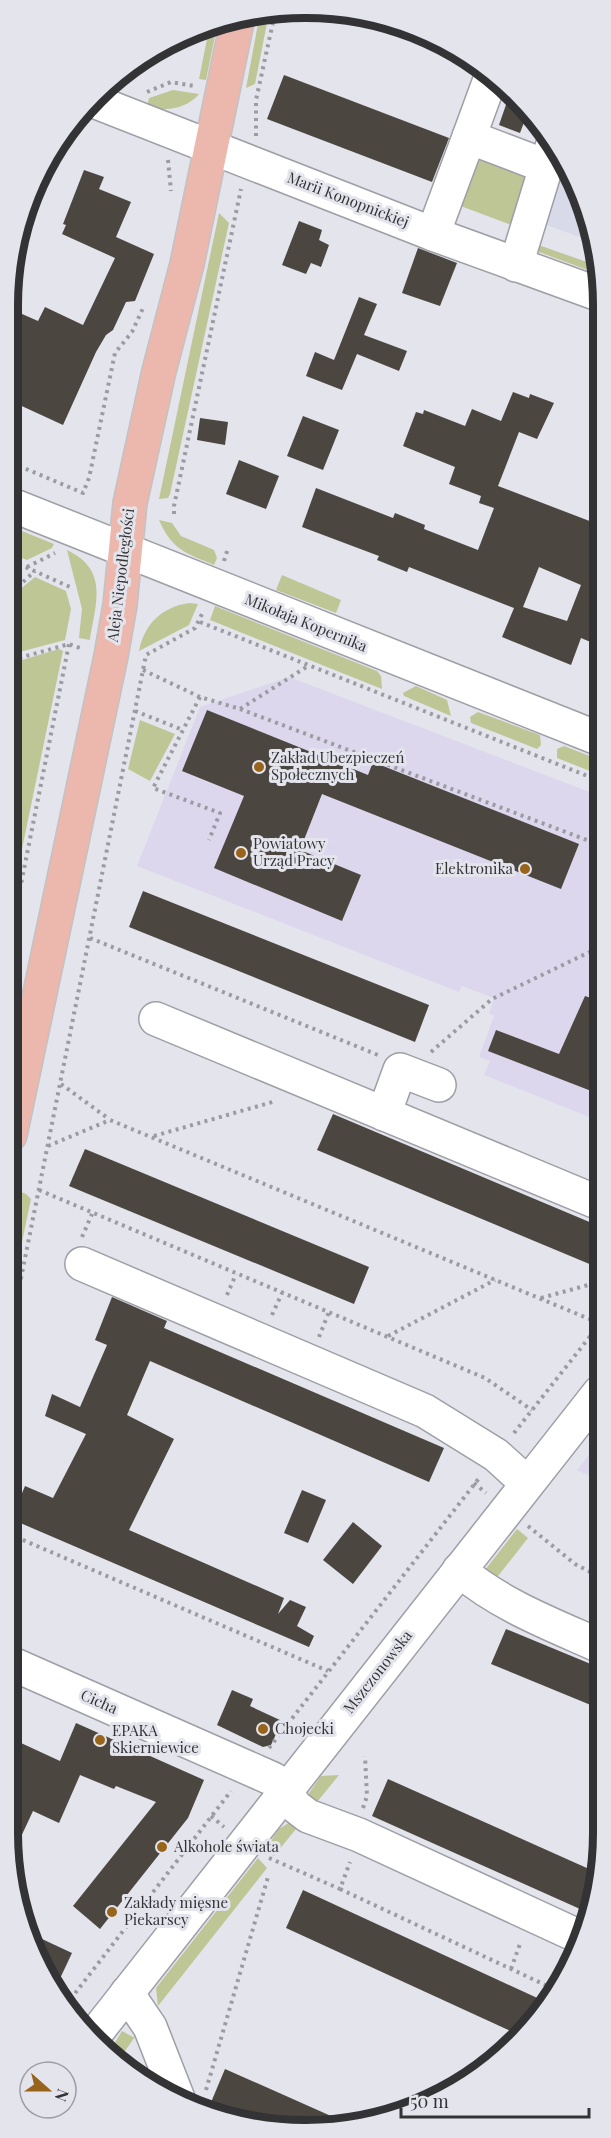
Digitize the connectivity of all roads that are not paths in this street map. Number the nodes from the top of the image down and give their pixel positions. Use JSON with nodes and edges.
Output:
{"nodes":[{"id":1,"x":236,"y":27,"type":"edge"},
{"id":2,"x":488,"y":83,"type":"edge"},
{"id":3,"x":100,"y":104,"type":"edge"},
{"id":4,"x":469,"y":137,"type":"junction"},
{"id":5,"x":211,"y":146,"type":"junction"},
{"id":6,"x":549,"y":155,"type":"edge"},
{"id":7,"x":433,"y":234,"type":"junction"},
{"id":8,"x":516,"y":264,"type":"junction"},
{"id":9,"x":592,"y":293,"type":"edge"},
{"id":10,"x":18,"y":507,"type":"edge"},
{"id":11,"x":125,"y":549,"type":"junction"},
{"id":12,"x":593,"y":736,"type":"edge"},
{"id":13,"x":156,"y":1019,"type":"dead end"},
{"id":14,"x":439,"y":1085,"type":"dead end"},
{"id":15,"x":18,"y":1097,"type":"edge"},
{"id":16,"x":384,"y":1114,"type":"junction"},
{"id":17,"x":593,"y":1201,"type":"edge"},
{"id":18,"x":82,"y":1264,"type":"dead end"},
{"id":19,"x":593,"y":1401,"type":"edge"},
{"id":20,"x":527,"y":1484,"type":"junction"},
{"id":21,"x":459,"y":1570,"type":"junction"},
{"id":22,"x":593,"y":1643,"type":"edge"},
{"id":23,"x":18,"y":1666,"type":"edge"},
{"id":24,"x":285,"y":1790,"type":"junction"},
{"id":25,"x":574,"y":1934,"type":"edge"},
{"id":26,"x":128,"y":1993,"type":"junction"},
{"id":27,"x":98,"y":2031,"type":"edge"},
{"id":28,"x":190,"y":2096,"type":"edge"}],
"edges":[{"from":1,"to":5,"type":"main road","name":"Aleja Niepodległości"},
{"from":2,"to":4,"type":"street"},
{"from":3,"to":5,"type":"street","name":"Marii Konopnickiej"},
{"from":4,"to":6,"type":"street"},
{"from":4,"to":7,"type":"street"},
{"from":5,"to":7,"type":"street","name":"Marii Konopnickiej"},
{"from":5,"to":11,"type":"main road","name":"Aleja Niepodległości"},
{"from":6,"to":8,"type":"street"},
{"from":7,"to":8,"type":"street","name":"Marii Konopnickiej"},
{"from":8,"to":9,"type":"street","name":"Marii Konopnickiej"},
{"from":10,"to":11,"type":"street","name":"Mikołaja Kopernika"},
{"from":11,"to":12,"type":"street","name":"Mikołaja Kopernika"},
{"from":11,"to":15,"type":"main road","name":"Aleja Niepodległości"},
{"from":13,"to":16,"type":"street"},
{"from":14,"to":16,"type":"street"},
{"from":16,"to":17,"type":"street"},
{"from":18,"to":20,"type":"street"},
{"from":19,"to":20,"type":"street","name":"Mszczonowska"},
{"from":20,"to":21,"type":"street","name":"Mszczonowska"},
{"from":21,"to":22,"type":"street"},
{"from":21,"to":24,"type":"street","name":"Mszczonowska"},
{"from":23,"to":24,"type":"street","name":"Cicha"},
{"from":24,"to":25,"type":"street","name":"Cicha"},
{"from":24,"to":26,"type":"street","name":"Mszczonowska"},
{"from":26,"to":27,"type":"street","name":"Mszczonowska"},
{"from":26,"to":28,"type":"street"}]}
